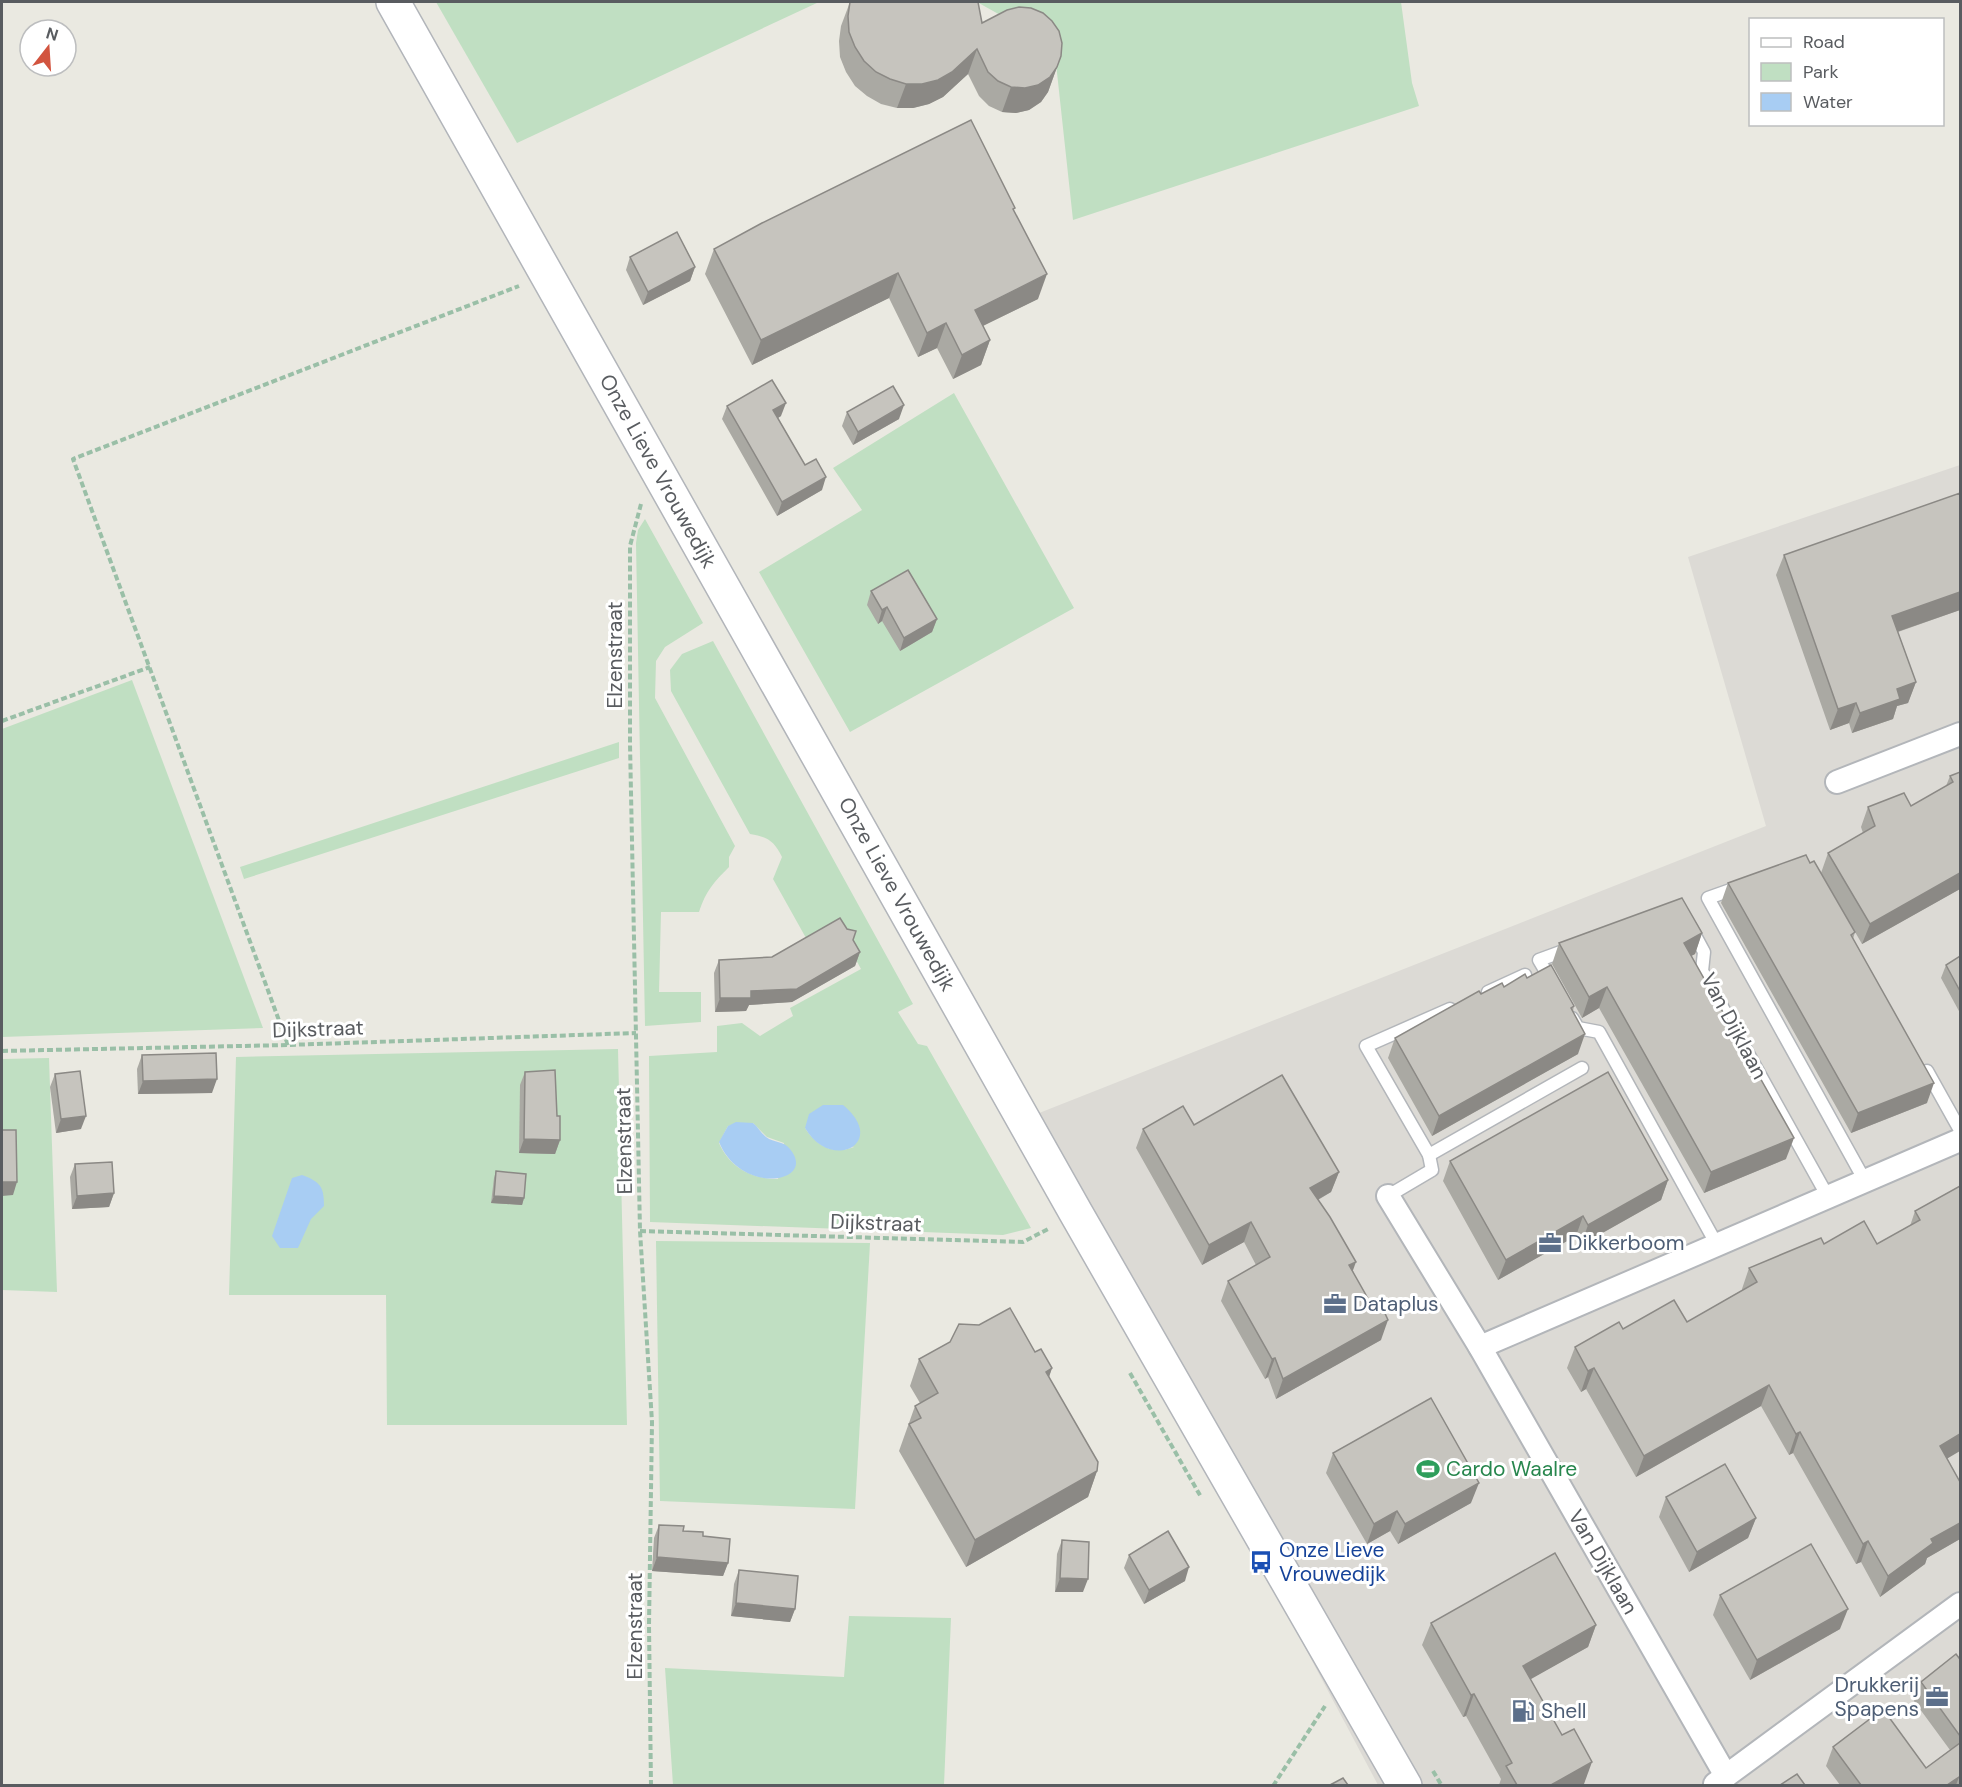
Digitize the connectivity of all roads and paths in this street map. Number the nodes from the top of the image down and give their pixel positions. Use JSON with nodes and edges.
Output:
{"nodes":[{"id":1,"x":393,"y":2,"type":"edge"},
{"id":2,"x":548,"y":275,"type":"junction"},
{"id":3,"x":643,"y":497,"type":"dead end"},
{"id":4,"x":150,"y":667,"type":"junction"},
{"id":5,"x":2,"y":721,"type":"edge"},
{"id":6,"x":1960,"y":734,"type":"edge"},
{"id":7,"x":1837,"y":782,"type":"dead end"},
{"id":8,"x":1752,"y":883,"type":"edge"},
{"id":9,"x":1685,"y":915,"type":"edge"},
{"id":10,"x":1583,"y":944,"type":"edge"},
{"id":11,"x":1525,"y":975,"type":"edge"},
{"id":12,"x":1556,"y":989,"type":"edge"},
{"id":13,"x":1567,"y":1009,"type":"edge"},
{"id":14,"x":636,"y":1033,"type":"junction"},
{"id":15,"x":288,"y":1045,"type":"junction"},
{"id":16,"x":2,"y":1050,"type":"edge"},
{"id":17,"x":1919,"y":1058,"type":"edge"},
{"id":18,"x":1582,"y":1068,"type":"dead end"},
{"id":19,"x":1960,"y":1130,"type":"edge"},
{"id":20,"x":1960,"y":1140,"type":"edge"},
{"id":21,"x":1429,"y":1155,"type":"junction"},
{"id":22,"x":1865,"y":1181,"type":"junction"},
{"id":23,"x":1389,"y":1196,"type":"joint"},
{"id":24,"x":1828,"y":1197,"type":"junction"},
{"id":25,"x":1076,"y":1213,"type":"junction"},
{"id":26,"x":640,"y":1231,"type":"junction"},
{"id":27,"x":1717,"y":1245,"type":"junction"},
{"id":28,"x":1480,"y":1347,"type":"junction"},
{"id":29,"x":1960,"y":1604,"type":"edge"},
{"id":30,"x":1326,"y":1704,"type":"dead end"},
{"id":31,"x":1431,"y":1767,"type":"dead end"},
{"id":32,"x":1719,"y":1781,"type":"edge"},
{"id":33,"x":651,"y":1785,"type":"edge"},
{"id":34,"x":1273,"y":1785,"type":"edge"},
{"id":35,"x":1404,"y":1785,"type":"edge"},
{"id":36,"x":1442,"y":1785,"type":"edge"}],
"edges":[{"from":1,"to":2,"type":"main road","name":"Onze Lieve Vrouwedijk"},
{"from":2,"to":4,"type":"path"},
{"from":2,"to":25,"type":"main road","name":"Onze Lieve Vrouwedijk"},
{"from":3,"to":14,"type":"path","name":"Elzenstraat"},
{"from":4,"to":5,"type":"path"},
{"from":4,"to":15,"type":"path"},
{"from":6,"to":7,"type":"street"},
{"from":8,"to":22,"type":"lane","name":"Van Dijklaan"},
{"from":9,"to":24,"type":"lane","name":"Van Dijklaan"},
{"from":10,"to":12,"type":"lane"},
{"from":11,"to":21,"type":"lane"},
{"from":13,"to":27,"type":"lane"},
{"from":14,"to":15,"type":"path","name":"Dijkstraat"},
{"from":14,"to":26,"type":"path","name":"Elzenstraat"},
{"from":15,"to":16,"type":"path","name":"Dijkstraat"},
{"from":17,"to":19,"type":"lane"},
{"from":18,"to":21,"type":"lane"},
{"from":20,"to":22,"type":"street"},
{"from":21,"to":23,"type":"lane","name":"Van Dijklaan"},
{"from":22,"to":24,"type":"street"},
{"from":23,"to":28,"type":"street","name":"Van Dijklaan"},
{"from":24,"to":27,"type":"street"},
{"from":25,"to":26,"type":"path","name":"Dijkstraat"},
{"from":25,"to":35,"type":"main road","name":"Onze Lieve Vrouwedijk"},
{"from":26,"to":33,"type":"path","name":"Elzenstraat"},
{"from":27,"to":28,"type":"street"},
{"from":28,"to":32,"type":"street","name":"Van Dijklaan"},
{"from":29,"to":32,"type":"street","name":"Van Dijklaan"},
{"from":30,"to":34,"type":"path"},
{"from":31,"to":36,"type":"path"}]}
